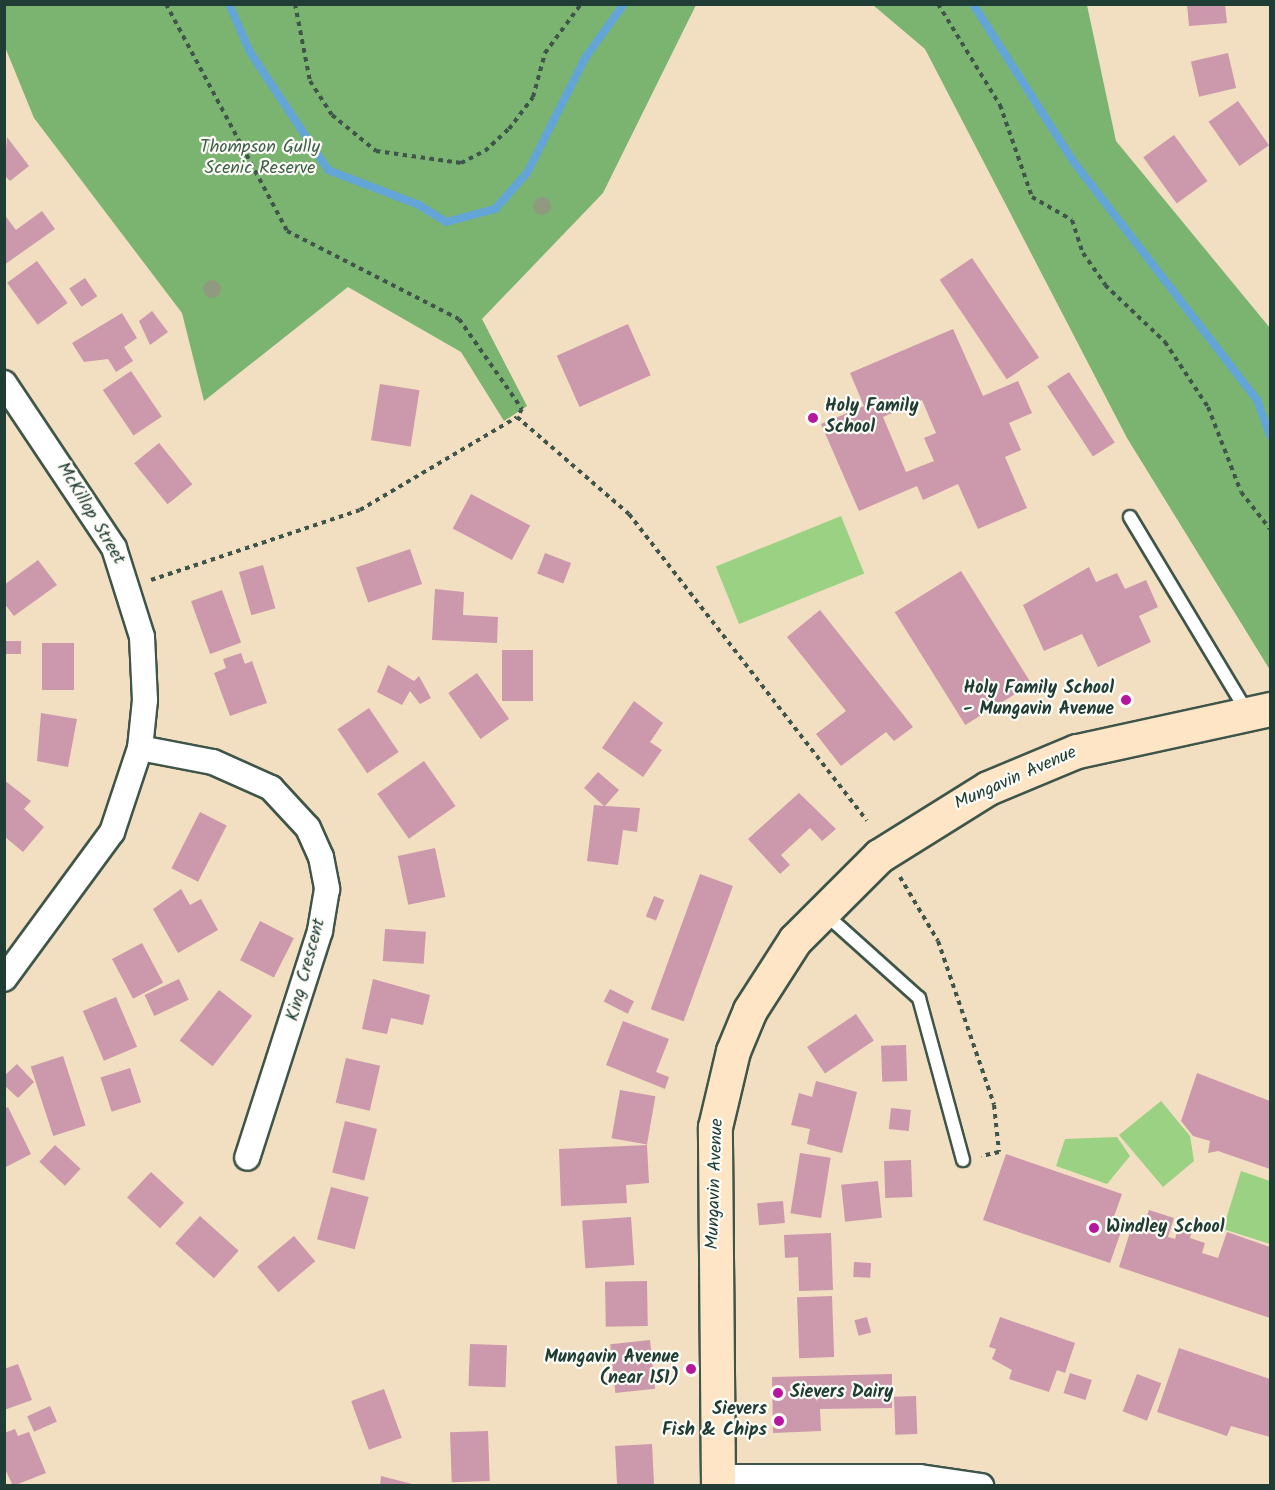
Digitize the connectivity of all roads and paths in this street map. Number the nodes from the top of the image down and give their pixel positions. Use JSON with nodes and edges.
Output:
{"nodes":[{"id":1,"x":166,"y":4,"type":"edge"},
{"id":2,"x":295,"y":4,"type":"edge"},
{"id":3,"x":581,"y":4,"type":"edge"},
{"id":4,"x":938,"y":4,"type":"edge"},
{"id":5,"x":4,"y":383,"type":"edge"},
{"id":6,"x":517,"y":417,"type":"junction"},
{"id":7,"x":1130,"y":517,"type":"dead end"},
{"id":8,"x":1270,"y":529,"type":"edge"},
{"id":9,"x":130,"y":587,"type":"junction"},
{"id":10,"x":1259,"y":711,"type":"edge"},
{"id":11,"x":140,"y":748,"type":"junction"},
{"id":12,"x":867,"y":821,"type":"dead end"},
{"id":13,"x":899,"y":876,"type":"dead end"},
{"id":14,"x":820,"y":909,"type":"junction"},
{"id":15,"x":4,"y":979,"type":"edge"},
{"id":16,"x":247,"y":1158,"type":"dead end"},
{"id":17,"x":963,"y":1160,"type":"joint"},
{"id":18,"x":718,"y":1481,"type":"edge"},
{"id":19,"x":981,"y":1485,"type":"edge"}],
"edges":[{"from":1,"to":6,"type":"path"},
{"from":2,"to":3,"type":"path"},
{"from":4,"to":8,"type":"path"},
{"from":5,"to":9,"type":"street","name":"McKillop Street"},
{"from":6,"to":9,"type":"path"},
{"from":6,"to":12,"type":"path"},
{"from":7,"to":10,"type":"lane"},
{"from":9,"to":11,"type":"street","name":"McKillop Street"},
{"from":10,"to":14,"type":"main road","name":"Mungavin Avenue"},
{"from":11,"to":15,"type":"street","name":"McKillop Street"},
{"from":11,"to":16,"type":"street","name":"King Crescent"},
{"from":13,"to":17,"type":"path"},
{"from":14,"to":17,"type":"lane"},
{"from":14,"to":18,"type":"main road","name":"Mungavin Avenue"},
{"from":18,"to":19,"type":"street"}]}
